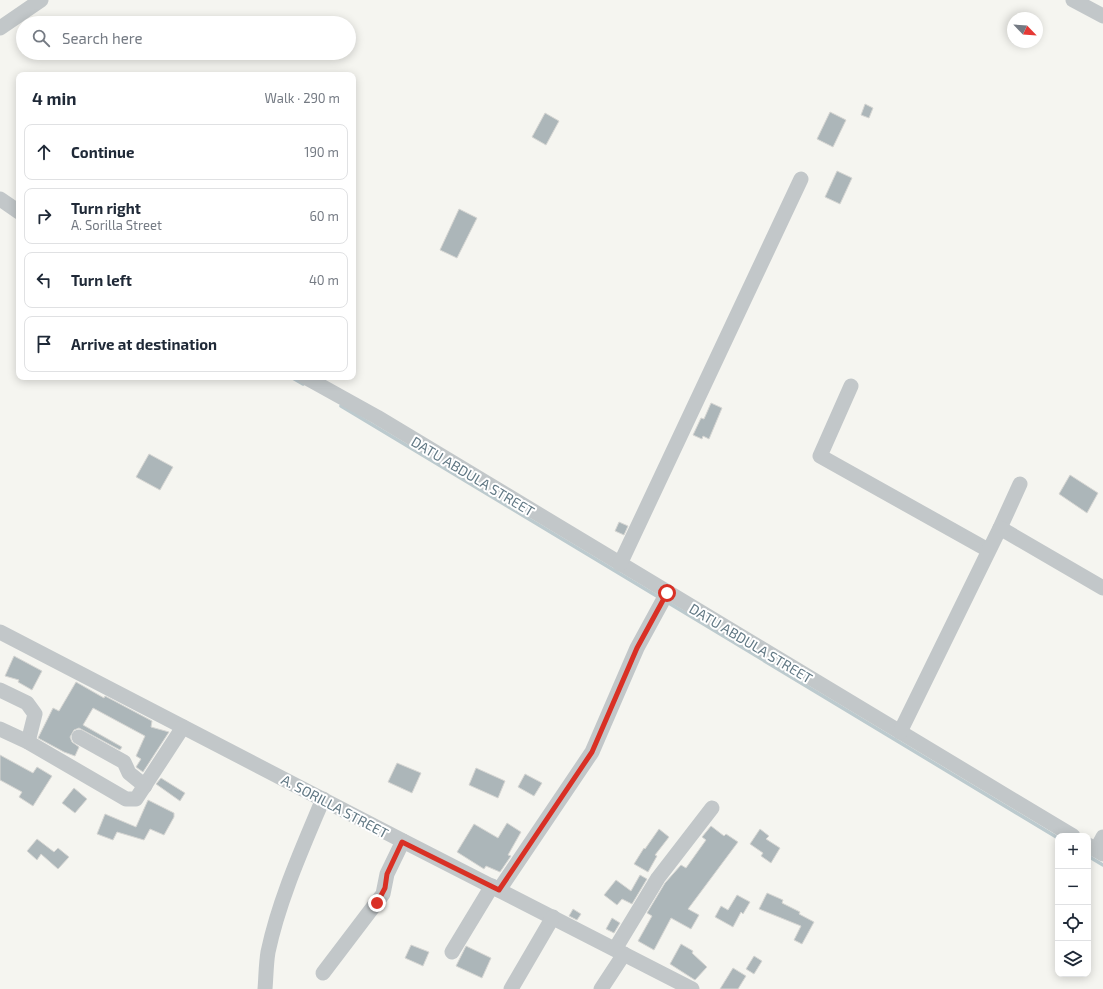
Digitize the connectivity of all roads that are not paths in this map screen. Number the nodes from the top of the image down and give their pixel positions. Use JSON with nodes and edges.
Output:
{"nodes":[{"id":1,"x":41,"y":0,"type":"edge"},
{"id":2,"x":1073,"y":0,"type":"edge"},
{"id":3,"x":18,"y":16,"type":"edge"},
{"id":4,"x":1103,"y":16,"type":"edge"},
{"id":5,"x":16,"y":17,"type":"edge"},
{"id":6,"x":0,"y":28,"type":"edge"},
{"id":7,"x":801,"y":179,"type":"dead end"},
{"id":8,"x":0,"y":200,"type":"edge"},
{"id":9,"x":16,"y":210,"type":"edge"},
{"id":10,"x":310,"y":380,"type":"edge"},
{"id":11,"x":851,"y":386,"type":"dead end"},
{"id":12,"x":1020,"y":484,"type":"dead end"},
{"id":13,"x":1000,"y":528,"type":"junction"},
{"id":14,"x":988,"y":550,"type":"junction"},
{"id":15,"x":620,"y":564,"type":"junction"},
{"id":16,"x":1103,"y":588,"type":"edge"},
{"id":17,"x":667,"y":593,"type":"junction"},
{"id":18,"x":0,"y":632,"type":"edge"},
{"id":19,"x":0,"y":690,"type":"edge"},
{"id":20,"x":183,"y":727,"type":"junction"},
{"id":21,"x":0,"y":729,"type":"edge"},
{"id":22,"x":900,"y":732,"type":"junction"},
{"id":23,"x":79,"y":737,"type":"dead end"},
{"id":24,"x":28,"y":742,"type":"junction"},
{"id":25,"x":145,"y":786,"type":"junction"},
{"id":26,"x":322,"y":799,"type":"junction"},
{"id":27,"x":712,"y":808,"type":"dead end"},
{"id":28,"x":1068,"y":833,"type":"edge"},
{"id":29,"x":402,"y":842,"type":"junction"},
{"id":30,"x":495,"y":888,"type":"junction"},
{"id":31,"x":553,"y":917,"type":"junction"},
{"id":32,"x":620,"y":951,"type":"junction"},
{"id":33,"x":452,"y":952,"type":"dead end"},
{"id":34,"x":323,"y":973,"type":"dead end"},
{"id":35,"x":265,"y":989,"type":"edge"},
{"id":36,"x":511,"y":989,"type":"edge"},
{"id":37,"x":601,"y":989,"type":"edge"},
{"id":38,"x":692,"y":989,"type":"edge"}],
"edges":[{"from":1,"to":3,"type":"street"},
{"from":2,"to":4,"type":"street"},
{"from":5,"to":6,"type":"street"},
{"from":7,"to":15,"type":"street"},
{"from":8,"to":9,"type":"street"},
{"from":10,"to":15,"type":"street","name":"DATU ABDULA STREET"},
{"from":11,"to":14,"type":"street"},
{"from":12,"to":13,"type":"street"},
{"from":13,"to":14,"type":"street"},
{"from":13,"to":16,"type":"street"},
{"from":14,"to":22,"type":"street"},
{"from":15,"to":17,"type":"street","name":"DATU ABDULA STREET"},
{"from":17,"to":22,"type":"street","name":"DATU ABDULA STREET"},
{"from":17,"to":30,"type":"street"},
{"from":18,"to":20,"type":"street","name":"A. SORILLA STREET"},
{"from":19,"to":24,"type":"street"},
{"from":20,"to":25,"type":"street"},
{"from":20,"to":26,"type":"street","name":"A. SORILLA STREET"},
{"from":21,"to":24,"type":"street"},
{"from":22,"to":28,"type":"street","name":"DATU ABDULA STREET"},
{"from":23,"to":25,"type":"street"},
{"from":24,"to":25,"type":"street"},
{"from":26,"to":29,"type":"street","name":"A. SORILLA STREET"},
{"from":26,"to":35,"type":"street"},
{"from":27,"to":32,"type":"street"},
{"from":29,"to":30,"type":"street","name":"A. SORILLA STREET"},
{"from":29,"to":34,"type":"street"},
{"from":30,"to":31,"type":"street","name":"A. SORILLA STREET"},
{"from":30,"to":33,"type":"street"},
{"from":31,"to":32,"type":"street","name":"A. SORILLA STREET"},
{"from":31,"to":36,"type":"street"},
{"from":32,"to":37,"type":"street"},
{"from":32,"to":38,"type":"street","name":"A. SORILLA STREET"}]}
